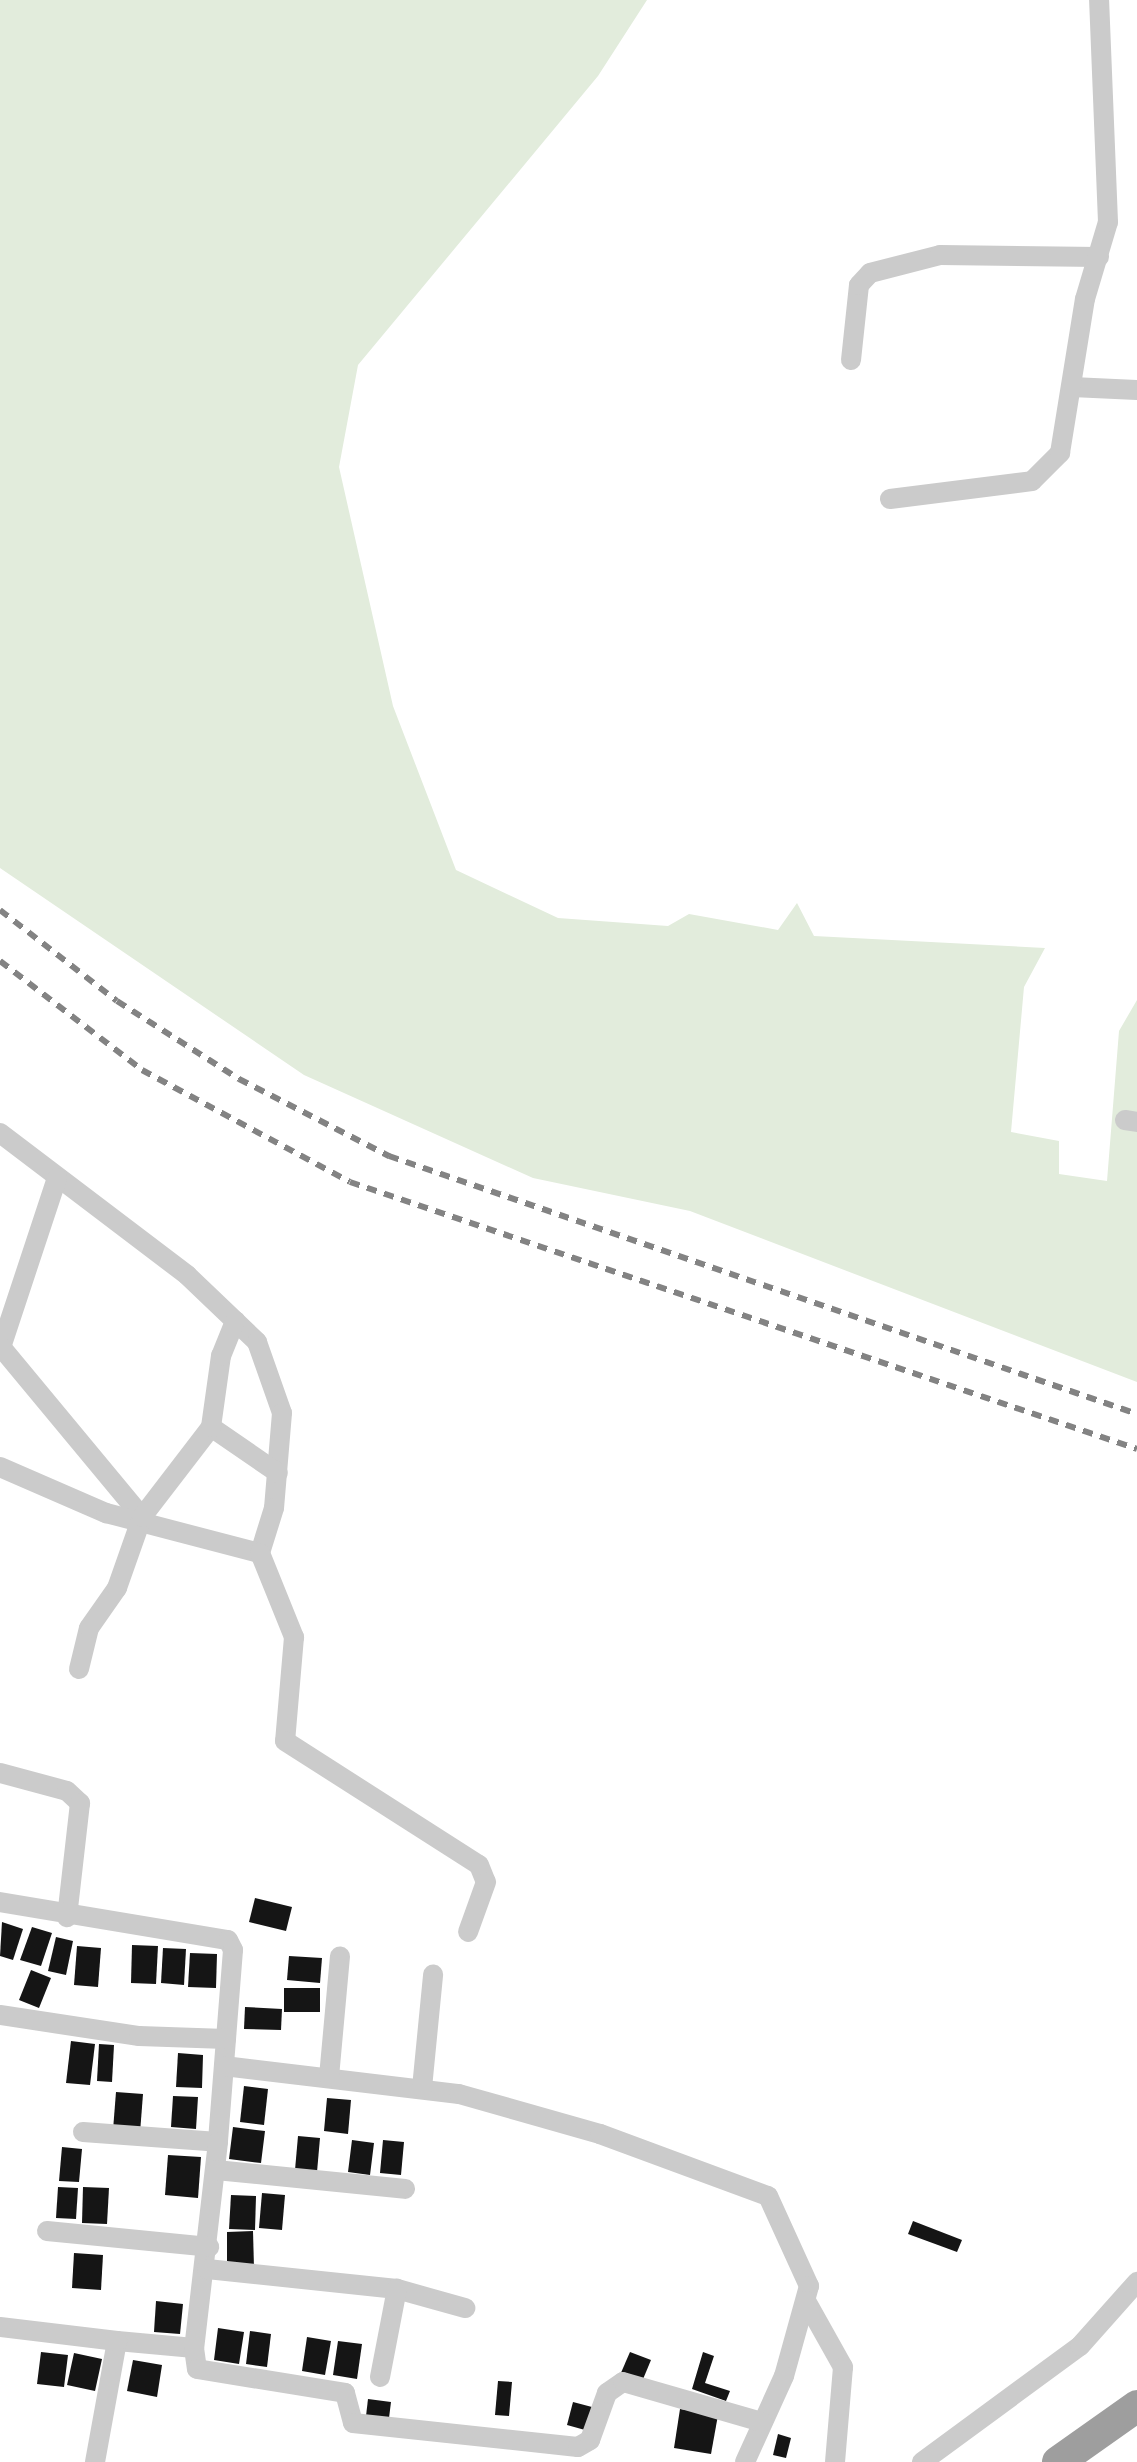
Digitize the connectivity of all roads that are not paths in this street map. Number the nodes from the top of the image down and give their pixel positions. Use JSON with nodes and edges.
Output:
{"nodes":[{"id":1,"x":1099,"y":0,"type":"edge"},
{"id":2,"x":1099,"y":257,"type":"junction"},
{"id":3,"x":851,"y":360,"type":"dead end"},
{"id":4,"x":1072,"y":388,"type":"junction"},
{"id":5,"x":1137,"y":390,"type":"edge"},
{"id":6,"x":890,"y":498,"type":"dead end"},
{"id":7,"x":0,"y":1132,"type":"edge"},
{"id":8,"x":57,"y":1178,"type":"junction"},
{"id":9,"x":235,"y":1320,"type":"junction"},
{"id":10,"x":211,"y":1427,"type":"junction"},
{"id":11,"x":0,"y":1467,"type":"edge"},
{"id":12,"x":278,"y":1472,"type":"junction"},
{"id":13,"x":142,"y":1517,"type":"junction"},
{"id":14,"x":260,"y":1553,"type":"junction"},
{"id":15,"x":79,"y":1669,"type":"dead end"},
{"id":16,"x":0,"y":1774,"type":"edge"},
{"id":17,"x":0,"y":1902,"type":"edge"},
{"id":18,"x":67,"y":1917,"type":"junction"},
{"id":19,"x":468,"y":1932,"type":"dead end"},
{"id":20,"x":340,"y":1957,"type":"dead end"},
{"id":21,"x":433,"y":1975,"type":"dead end"},
{"id":22,"x":0,"y":2014,"type":"edge"},
{"id":23,"x":226,"y":2040,"type":"junction"},
{"id":24,"x":224,"y":2066,"type":"junction"},
{"id":25,"x":329,"y":2076,"type":"junction"},
{"id":26,"x":422,"y":2088,"type":"junction"},
{"id":27,"x":83,"y":2132,"type":"dead end"},
{"id":28,"x":218,"y":2142,"type":"junction"},
{"id":29,"x":216,"y":2170,"type":"junction"},
{"id":30,"x":405,"y":2189,"type":"dead end"},
{"id":31,"x":47,"y":2231,"type":"dead end"},
{"id":32,"x":209,"y":2247,"type":"junction"},
{"id":33,"x":207,"y":2269,"type":"junction"},
{"id":34,"x":1137,"y":2282,"type":"edge"},
{"id":35,"x":397,"y":2289,"type":"junction"},
{"id":36,"x":806,"y":2301,"type":"junction"},
{"id":37,"x":465,"y":2308,"type":"dead end"},
{"id":38,"x":0,"y":2328,"type":"edge"},
{"id":39,"x":117,"y":2341,"type":"junction"},
{"id":40,"x":194,"y":2348,"type":"junction"},
{"id":41,"x":380,"y":2377,"type":"dead end"},
{"id":42,"x":1137,"y":2406,"type":"edge"},
{"id":43,"x":762,"y":2422,"type":"junction"},
{"id":44,"x":96,"y":2462,"type":"edge"},
{"id":45,"x":745,"y":2462,"type":"edge"},
{"id":46,"x":834,"y":2462,"type":"edge"},
{"id":47,"x":922,"y":2462,"type":"edge"},
{"id":48,"x":1058,"y":2462,"type":"edge"}],
"edges":[{"from":1,"to":2,"type":"street"},
{"from":2,"to":3,"type":"street"},
{"from":2,"to":4,"type":"street"},
{"from":4,"to":5,"type":"street"},
{"from":4,"to":6,"type":"street"},
{"from":7,"to":8,"type":"street"},
{"from":8,"to":9,"type":"street"},
{"from":8,"to":13,"type":"street"},
{"from":9,"to":10,"type":"street"},
{"from":9,"to":12,"type":"street"},
{"from":10,"to":12,"type":"street"},
{"from":10,"to":13,"type":"street"},
{"from":11,"to":13,"type":"street"},
{"from":12,"to":14,"type":"street"},
{"from":13,"to":14,"type":"street"},
{"from":13,"to":15,"type":"street"},
{"from":14,"to":19,"type":"street"},
{"from":16,"to":18,"type":"street"},
{"from":17,"to":18,"type":"street"},
{"from":18,"to":23,"type":"street"},
{"from":20,"to":25,"type":"street"},
{"from":21,"to":26,"type":"street"},
{"from":22,"to":23,"type":"street"},
{"from":23,"to":24,"type":"street"},
{"from":24,"to":25,"type":"street"},
{"from":24,"to":28,"type":"street"},
{"from":25,"to":26,"type":"street"},
{"from":26,"to":36,"type":"street"},
{"from":27,"to":28,"type":"street"},
{"from":28,"to":29,"type":"street"},
{"from":29,"to":30,"type":"street"},
{"from":29,"to":32,"type":"street"},
{"from":31,"to":32,"type":"street"},
{"from":32,"to":33,"type":"street"},
{"from":33,"to":35,"type":"street"},
{"from":33,"to":40,"type":"street"},
{"from":34,"to":47,"type":"street"},
{"from":35,"to":37,"type":"street"},
{"from":35,"to":41,"type":"street"},
{"from":36,"to":43,"type":"street"},
{"from":36,"to":46,"type":"street"},
{"from":38,"to":39,"type":"street"},
{"from":39,"to":40,"type":"street"},
{"from":39,"to":44,"type":"street"},
{"from":40,"to":43,"type":"street"},
{"from":42,"to":48,"type":"highway"},
{"from":43,"to":45,"type":"street"}]}
